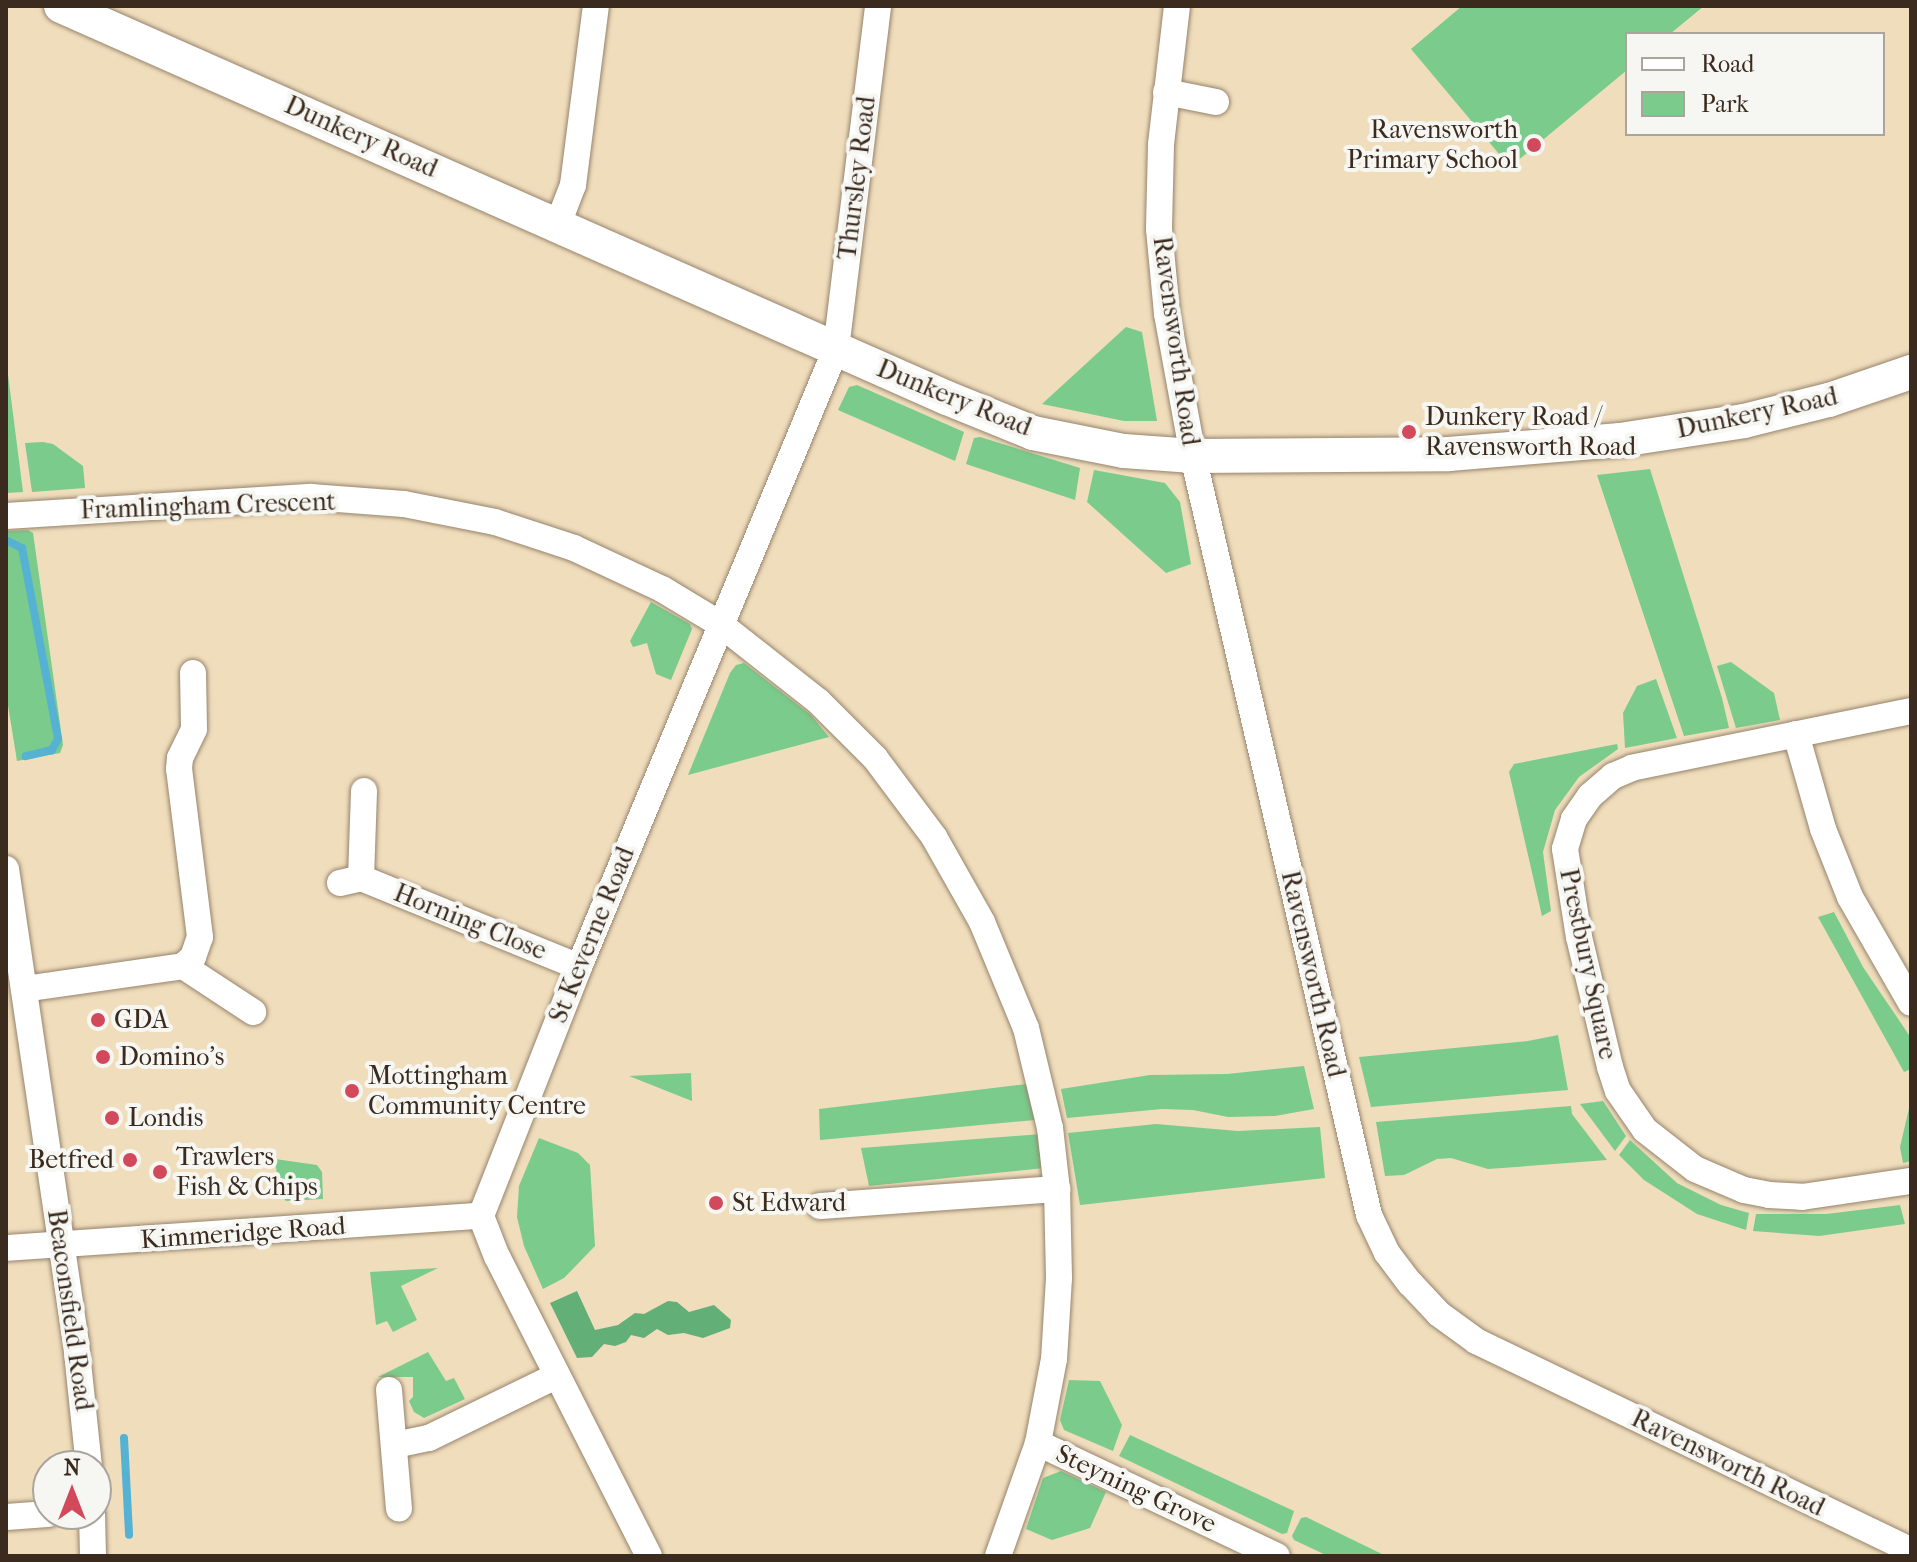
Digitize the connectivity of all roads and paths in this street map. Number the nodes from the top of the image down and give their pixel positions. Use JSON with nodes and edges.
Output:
{"nodes":[{"id":1,"x":61,"y":6,"type":"edge"},
{"id":2,"x":596,"y":6,"type":"edge"},
{"id":3,"x":878,"y":6,"type":"edge"},
{"id":4,"x":1177,"y":6,"type":"edge"},
{"id":5,"x":1166,"y":92,"type":"junction"},
{"id":6,"x":1216,"y":102,"type":"dead end"},
{"id":7,"x":558,"y":224,"type":"junction"},
{"id":8,"x":836,"y":349,"type":"junction"},
{"id":9,"x":1911,"y":372,"type":"edge"},
{"id":10,"x":1193,"y":456,"type":"junction"},
{"id":11,"x":6,"y":516,"type":"edge"},
{"id":12,"x":720,"y":624,"type":"junction"},
{"id":13,"x":193,"y":673,"type":"dead end"},
{"id":14,"x":1911,"y":711,"type":"edge"},
{"id":15,"x":1796,"y":734,"type":"junction"},
{"id":16,"x":364,"y":791,"type":"dead end"},
{"id":17,"x":6,"y":869,"type":"edge"},
{"id":18,"x":183,"y":966,"type":"junction"},
{"id":19,"x":579,"y":967,"type":"junction"},
{"id":20,"x":24,"y":989,"type":"junction"},
{"id":21,"x":1911,"y":1003,"type":"edge"},
{"id":22,"x":253,"y":1012,"type":"dead end"},
{"id":23,"x":1911,"y":1181,"type":"edge"},
{"id":24,"x":1057,"y":1189,"type":"junction"},
{"id":25,"x":820,"y":1206,"type":"dead end"},
{"id":26,"x":481,"y":1216,"type":"junction"},
{"id":27,"x":61,"y":1245,"type":"junction"},
{"id":28,"x":6,"y":1248,"type":"edge"},
{"id":29,"x":556,"y":1376,"type":"junction"},
{"id":30,"x":389,"y":1390,"type":"dead end"},
{"id":31,"x":1038,"y":1443,"type":"junction"},
{"id":32,"x":395,"y":1445,"type":"junction"},
{"id":33,"x":87,"y":1450,"type":"edge"},
{"id":34,"x":399,"y":1509,"type":"dead end"},
{"id":35,"x":32,"y":1515,"type":"edge"},
{"id":36,"x":6,"y":1517,"type":"edge"},
{"id":37,"x":92,"y":1530,"type":"edge"},
{"id":38,"x":1911,"y":1550,"type":"edge"},
{"id":39,"x":93,"y":1556,"type":"edge"},
{"id":40,"x":649,"y":1556,"type":"edge"},
{"id":41,"x":998,"y":1556,"type":"edge"},
{"id":42,"x":1277,"y":1556,"type":"edge"}],
"edges":[{"from":1,"to":7,"type":"street","name":"Dunkery Road"},
{"from":2,"to":7,"type":"street"},
{"from":3,"to":8,"type":"street","name":"Thursley Road"},
{"from":4,"to":5,"type":"street","name":"Ravensworth Road"},
{"from":5,"to":6,"type":"street"},
{"from":5,"to":10,"type":"street","name":"Ravensworth Road"},
{"from":7,"to":8,"type":"street","name":"Dunkery Road"},
{"from":8,"to":10,"type":"street","name":"Dunkery Road"},
{"from":8,"to":12,"type":"street","name":"St Keverne Road"},
{"from":9,"to":10,"type":"street","name":"Dunkery Road"},
{"from":10,"to":38,"type":"street","name":"Ravensworth Road"},
{"from":11,"to":12,"type":"street","name":"Framlingham Crescent"},
{"from":12,"to":19,"type":"street","name":"St Keverne Road"},
{"from":12,"to":24,"type":"street","name":"Framlingham Crescent"},
{"from":13,"to":18,"type":"street"},
{"from":14,"to":15,"type":"street","name":"Prestbury Square"},
{"from":15,"to":21,"type":"street"},
{"from":15,"to":23,"type":"street","name":"Prestbury Square"},
{"from":16,"to":19,"type":"street","name":"Horning Close"},
{"from":17,"to":20,"type":"street","name":"Beaconsfield Road"},
{"from":18,"to":20,"type":"street"},
{"from":18,"to":22,"type":"street"},
{"from":19,"to":26,"type":"street","name":"St Keverne Road"},
{"from":20,"to":27,"type":"street","name":"Beaconsfield Road"},
{"from":24,"to":25,"type":"street"},
{"from":24,"to":31,"type":"street","name":"Framlingham Crescent"},
{"from":26,"to":27,"type":"street","name":"Kimmeridge Road"},
{"from":26,"to":29,"type":"street"},
{"from":27,"to":28,"type":"street","name":"Kimmeridge Road"},
{"from":27,"to":33,"type":"street","name":"Beaconsfield Road"},
{"from":29,"to":32,"type":"street"},
{"from":29,"to":40,"type":"street"},
{"from":30,"to":32,"type":"street"},
{"from":31,"to":41,"type":"street","name":"Framlingham Crescent"},
{"from":31,"to":42,"type":"street","name":"Steyning Grove"},
{"from":32,"to":34,"type":"street"},
{"from":35,"to":36,"type":"street"},
{"from":37,"to":39,"type":"street"}]}
